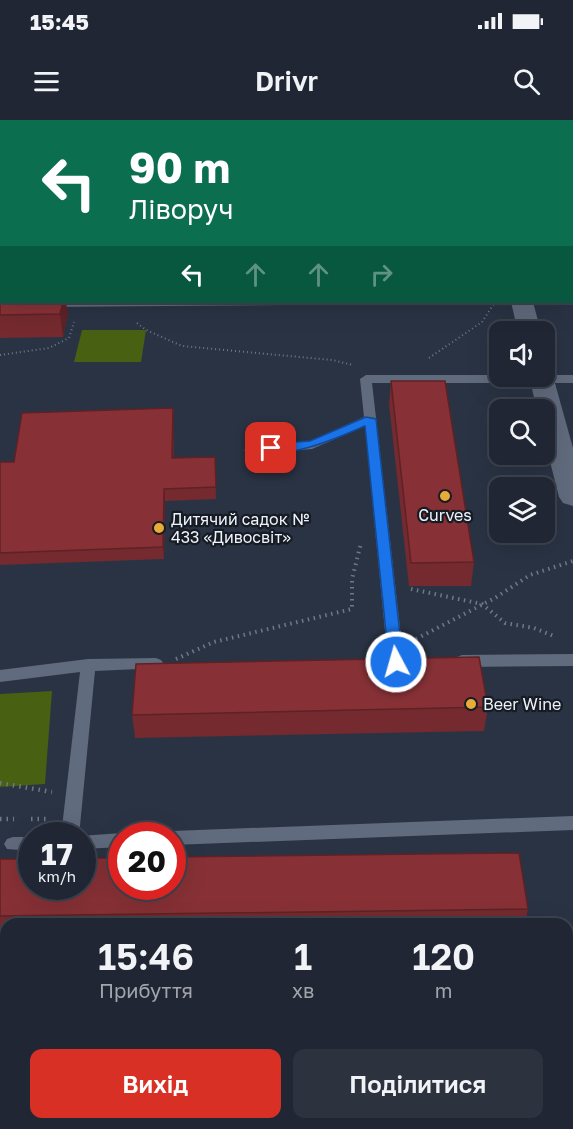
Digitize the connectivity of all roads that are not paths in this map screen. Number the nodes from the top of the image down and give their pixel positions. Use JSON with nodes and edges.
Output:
{"nodes":[{"id":1,"x":96,"y":303,"type":"edge"},
{"id":2,"x":522,"y":303,"type":"edge"},
{"id":3,"x":34,"y":305,"type":"edge"},
{"id":4,"x":527,"y":321,"type":"edge"},
{"id":5,"x":489,"y":378,"type":"edge"},
{"id":6,"x":555,"y":378,"type":"edge"},
{"id":7,"x":573,"y":379,"type":"edge"},
{"id":8,"x":543,"y":387,"type":"edge"},
{"id":9,"x":370,"y":419,"type":"junction"},
{"id":10,"x":250,"y":450,"type":"dead end"},
{"id":11,"x":573,"y":497,"type":"edge"},
{"id":12,"x":396,"y":659,"type":"edge"},
{"id":13,"x":573,"y":660,"type":"edge"},
{"id":14,"x":444,"y":661,"type":"edge"},
{"id":15,"x":170,"y":664,"type":"edge"},
{"id":16,"x":88,"y":665,"type":"junction"},
{"id":17,"x":0,"y":676,"type":"edge"},
{"id":18,"x":72,"y":822,"type":"edge"},
{"id":19,"x":573,"y":823,"type":"edge"},
{"id":20,"x":186,"y":837,"type":"edge"},
{"id":21,"x":13,"y":844,"type":"dead end"},
{"id":22,"x":18,"y":844,"type":"edge"}],
"edges":[{"from":1,"to":3,"type":"lane"},
{"from":2,"to":4,"type":"street"},
{"from":5,"to":9,"type":"lane"},
{"from":6,"to":7,"type":"lane"},
{"from":8,"to":11,"type":"street"},
{"from":9,"to":10,"type":"lane"},
{"from":9,"to":12,"type":"lane"},
{"from":13,"to":14,"type":"lane"},
{"from":15,"to":16,"type":"lane"},
{"from":16,"to":17,"type":"lane"},
{"from":16,"to":18,"type":"lane"},
{"from":19,"to":20,"type":"lane"},
{"from":21,"to":22,"type":"lane"}]}
